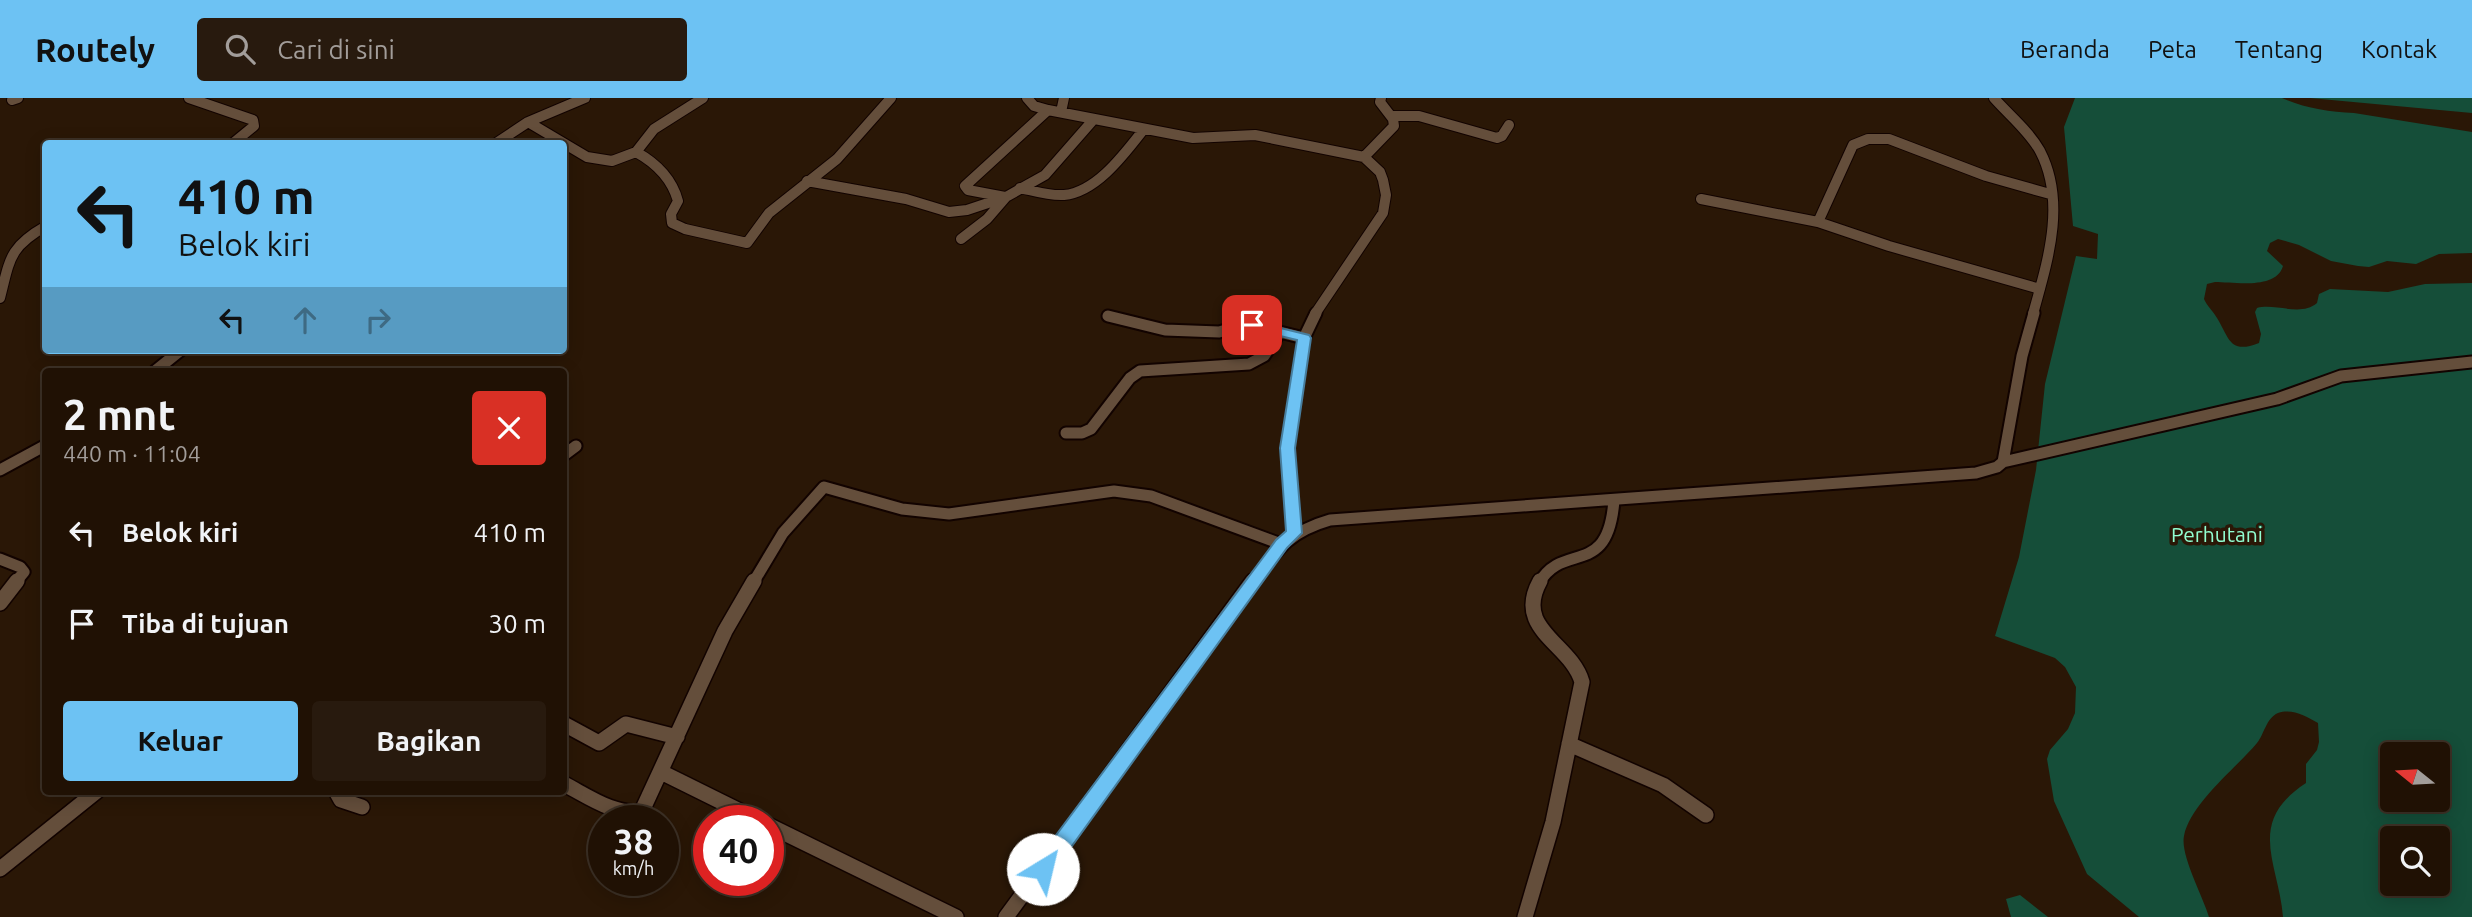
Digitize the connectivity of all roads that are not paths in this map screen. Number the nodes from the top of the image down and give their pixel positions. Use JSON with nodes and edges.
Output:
{"nodes":[{"id":1,"x":189,"y":98,"type":"edge"},
{"id":2,"x":586,"y":98,"type":"edge"},
{"id":3,"x":704,"y":98,"type":"edge"},
{"id":4,"x":891,"y":98,"type":"edge"},
{"id":5,"x":1027,"y":98,"type":"edge"},
{"id":6,"x":1064,"y":98,"type":"edge"},
{"id":7,"x":1381,"y":98,"type":"edge"},
{"id":8,"x":1994,"y":98,"type":"edge"},
{"id":9,"x":1048,"y":110,"type":"junction"},
{"id":10,"x":1061,"y":112,"type":"junction"},
{"id":11,"x":1391,"y":116,"type":"junction"},
{"id":12,"x":1094,"y":119,"type":"junction"},
{"id":13,"x":528,"y":122,"type":"junction"},
{"id":14,"x":1509,"y":125,"type":"dead end"},
{"id":15,"x":1144,"y":129,"type":"junction"},
{"id":16,"x":237,"y":140,"type":"edge"},
{"id":17,"x":501,"y":140,"type":"edge"},
{"id":18,"x":560,"y":140,"type":"edge"},
{"id":19,"x":567,"y":144,"type":"edge"},
{"id":20,"x":636,"y":152,"type":"junction"},
{"id":21,"x":1364,"y":157,"type":"junction"},
{"id":22,"x":807,"y":181,"type":"junction"},
{"id":23,"x":1019,"y":188,"type":"junction"},
{"id":24,"x":2050,"y":194,"type":"junction"},
{"id":25,"x":1006,"y":197,"type":"junction"},
{"id":26,"x":1701,"y":199,"type":"dead end"},
{"id":27,"x":1818,"y":222,"type":"junction"},
{"id":28,"x":42,"y":228,"type":"edge"},
{"id":29,"x":961,"y":239,"type":"dead end"},
{"id":30,"x":2040,"y":289,"type":"junction"},
{"id":31,"x":0,"y":298,"type":"edge"},
{"id":32,"x":1108,"y":316,"type":"dead end"},
{"id":33,"x":1280,"y":332,"type":"junction"},
{"id":34,"x":1304,"y":338,"type":"junction"},
{"id":35,"x":176,"y":354,"type":"edge"},
{"id":36,"x":2472,"y":362,"type":"edge"},
{"id":37,"x":159,"y":368,"type":"edge"},
{"id":38,"x":1066,"y":433,"type":"dead end"},
{"id":39,"x":576,"y":446,"type":"dead end"},
{"id":40,"x":42,"y":448,"type":"edge"},
{"id":41,"x":567,"y":453,"type":"edge"},
{"id":42,"x":2003,"y":462,"type":"junction"},
{"id":43,"x":0,"y":470,"type":"edge"},
{"id":44,"x":1614,"y":500,"type":"junction"},
{"id":45,"x":1294,"y":533,"type":"junction"},
{"id":46,"x":1281,"y":544,"type":"junction"},
{"id":47,"x":0,"y":559,"type":"edge"},
{"id":48,"x":0,"y":603,"type":"edge"},
{"id":49,"x":567,"y":726,"type":"edge"},
{"id":50,"x":677,"y":737,"type":"junction"},
{"id":51,"x":1569,"y":744,"type":"junction"},
{"id":52,"x":661,"y":772,"type":"junction"},
{"id":53,"x":567,"y":785,"type":"edge"},
{"id":54,"x":92,"y":795,"type":"edge"},
{"id":55,"x":338,"y":795,"type":"edge"},
{"id":56,"x":728,"y":805,"type":"edge"},
{"id":57,"x":362,"y":807,"type":"dead end"},
{"id":58,"x":1706,"y":815,"type":"dead end"},
{"id":59,"x":784,"y":833,"type":"edge"},
{"id":60,"x":0,"y":870,"type":"edge"},
{"id":61,"x":956,"y":917,"type":"edge"},
{"id":62,"x":1006,"y":917,"type":"edge"},
{"id":63,"x":1525,"y":917,"type":"edge"}],
"edges":[{"from":1,"to":16,"type":"street"},
{"from":2,"to":13,"type":"street"},
{"from":3,"to":20,"type":"street"},
{"from":4,"to":22,"type":"street"},
{"from":5,"to":9,"type":"street"},
{"from":6,"to":10,"type":"street"},
{"from":7,"to":11,"type":"street"},
{"from":8,"to":24,"type":"street"},
{"from":9,"to":10,"type":"street"},
{"from":9,"to":25,"type":"street"},
{"from":10,"to":12,"type":"street"},
{"from":11,"to":14,"type":"street"},
{"from":11,"to":21,"type":"street"},
{"from":12,"to":15,"type":"street"},
{"from":12,"to":23,"type":"street"},
{"from":13,"to":17,"type":"street"},
{"from":13,"to":18,"type":"street"},
{"from":15,"to":21,"type":"street"},
{"from":15,"to":23,"type":"street"},
{"from":19,"to":20,"type":"street"},
{"from":20,"to":22,"type":"street"},
{"from":21,"to":34,"type":"street"},
{"from":22,"to":25,"type":"street"},
{"from":23,"to":25,"type":"street"},
{"from":24,"to":27,"type":"street"},
{"from":24,"to":30,"type":"street"},
{"from":25,"to":29,"type":"street"},
{"from":26,"to":27,"type":"street"},
{"from":27,"to":30,"type":"street"},
{"from":28,"to":31,"type":"street"},
{"from":30,"to":42,"type":"street"},
{"from":32,"to":33,"type":"street"},
{"from":33,"to":34,"type":"street"},
{"from":33,"to":38,"type":"street"},
{"from":34,"to":45,"type":"street"},
{"from":35,"to":37,"type":"street"},
{"from":36,"to":42,"type":"street"},
{"from":39,"to":41,"type":"street"},
{"from":40,"to":43,"type":"street"},
{"from":42,"to":44,"type":"street"},
{"from":44,"to":45,"type":"street"},
{"from":44,"to":51,"type":"street"},
{"from":45,"to":46,"type":"street"},
{"from":46,"to":50,"type":"street"},
{"from":46,"to":62,"type":"street"},
{"from":47,"to":48,"type":"street"},
{"from":49,"to":50,"type":"street"},
{"from":50,"to":52,"type":"street"},
{"from":51,"to":58,"type":"street"},
{"from":51,"to":63,"type":"street"},
{"from":52,"to":53,"type":"street"},
{"from":52,"to":56,"type":"street"},
{"from":54,"to":60,"type":"street"},
{"from":55,"to":57,"type":"street"},
{"from":59,"to":61,"type":"street"}]}
